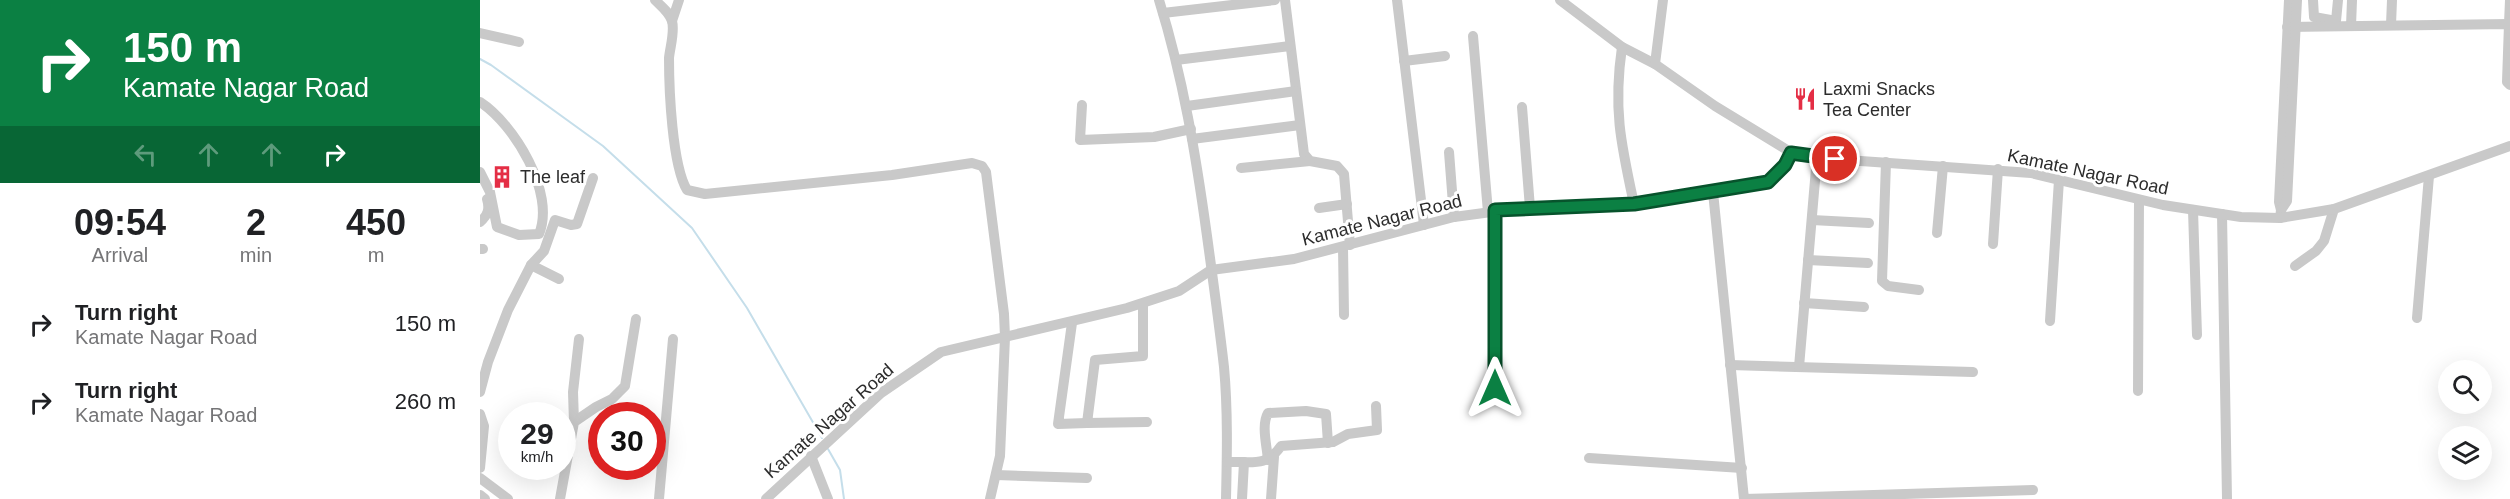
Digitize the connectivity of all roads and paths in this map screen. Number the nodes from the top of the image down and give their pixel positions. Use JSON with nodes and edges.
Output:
{"nodes":[{"id":1,"x":655,"y":0,"type":"edge"},
{"id":2,"x":679,"y":0,"type":"edge"},
{"id":3,"x":1159,"y":0,"type":"edge"},
{"id":4,"x":1275,"y":0,"type":"edge"},
{"id":5,"x":1285,"y":0,"type":"edge"},
{"id":6,"x":1397,"y":0,"type":"edge"},
{"id":7,"x":1560,"y":0,"type":"edge"},
{"id":8,"x":1664,"y":0,"type":"edge"},
{"id":9,"x":2289,"y":0,"type":"edge"},
{"id":10,"x":2297,"y":0,"type":"edge"},
{"id":11,"x":2313,"y":0,"type":"edge"},
{"id":12,"x":2338,"y":0,"type":"edge"},
{"id":13,"x":2352,"y":0,"type":"edge"},
{"id":14,"x":2392,"y":0,"type":"edge"},
{"id":15,"x":2510,"y":0,"type":"edge"},
{"id":16,"x":1163,"y":13,"type":"junction"},
{"id":17,"x":672,"y":21,"type":"junction"},
{"id":18,"x":2509,"y":24,"type":"edge"},
{"id":19,"x":2351,"y":26,"type":"junction"},
{"id":20,"x":2391,"y":26,"type":"junction"},
{"id":21,"x":2291,"y":27,"type":"junction"},
{"id":22,"x":480,"y":33,"type":"edge"},
{"id":23,"x":1473,"y":36,"type":"dead end"},
{"id":24,"x":519,"y":42,"type":"dead end"},
{"id":25,"x":1290,"y":46,"type":"junction"},
{"id":26,"x":1622,"y":47,"type":"junction"},
{"id":27,"x":1445,"y":56,"type":"dead end"},
{"id":28,"x":1176,"y":60,"type":"junction"},
{"id":29,"x":1404,"y":61,"type":"junction"},
{"id":30,"x":1655,"y":64,"type":"junction"},
{"id":31,"x":2510,"y":85,"type":"edge"},
{"id":32,"x":1296,"y":91,"type":"junction"},
{"id":33,"x":480,"y":102,"type":"edge"},
{"id":34,"x":1082,"y":105,"type":"dead end"},
{"id":35,"x":1186,"y":106,"type":"junction"},
{"id":36,"x":1522,"y":107,"type":"dead end"},
{"id":37,"x":1300,"y":125,"type":"junction"},
{"id":38,"x":1192,"y":134,"type":"junction"},
{"id":39,"x":2510,"y":146,"type":"edge"},
{"id":40,"x":1449,"y":152,"type":"dead end"},
{"id":41,"x":1791,"y":153,"type":"junction"},
{"id":42,"x":1817,"y":157,"type":"junction"},
{"id":43,"x":1310,"y":161,"type":"junction"},
{"id":44,"x":1886,"y":162,"type":"junction"},
{"id":45,"x":1943,"y":166,"type":"junction"},
{"id":46,"x":1241,"y":168,"type":"dead end"},
{"id":47,"x":1998,"y":169,"type":"junction"},
{"id":48,"x":480,"y":172,"type":"edge"},
{"id":49,"x":2429,"y":176,"type":"junction"},
{"id":50,"x":593,"y":178,"type":"dead end"},
{"id":51,"x":2059,"y":180,"type":"junction"},
{"id":52,"x":480,"y":182,"type":"edge"},
{"id":53,"x":1713,"y":192,"type":"junction"},
{"id":54,"x":2139,"y":200,"type":"junction"},
{"id":55,"x":1347,"y":204,"type":"junction"},
{"id":56,"x":1634,"y":204,"type":"junction"},
{"id":57,"x":1319,"y":207,"type":"dead end"},
{"id":58,"x":1530,"y":207,"type":"junction"},
{"id":59,"x":2334,"y":209,"type":"junction"},
{"id":60,"x":2193,"y":210,"type":"junction"},
{"id":61,"x":1492,"y":211,"type":"junction"},
{"id":62,"x":2222,"y":214,"type":"junction"},
{"id":63,"x":2281,"y":214,"type":"junction"},
{"id":64,"x":1454,"y":217,"type":"junction"},
{"id":65,"x":1812,"y":220,"type":"junction"},
{"id":66,"x":480,"y":222,"type":"edge"},
{"id":67,"x":1869,"y":223,"type":"dead end"},
{"id":68,"x":1424,"y":225,"type":"junction"},
{"id":69,"x":1937,"y":233,"type":"dead end"},
{"id":70,"x":1993,"y":244,"type":"dead end"},
{"id":71,"x":1346,"y":246,"type":"junction"},
{"id":72,"x":1808,"y":260,"type":"junction"},
{"id":73,"x":1868,"y":263,"type":"dead end"},
{"id":74,"x":531,"y":265,"type":"junction"},
{"id":75,"x":2295,"y":266,"type":"dead end"},
{"id":76,"x":1211,"y":270,"type":"junction"},
{"id":77,"x":559,"y":279,"type":"dead end"},
{"id":78,"x":1919,"y":290,"type":"dead end"},
{"id":79,"x":1804,"y":303,"type":"junction"},
{"id":80,"x":1143,"y":304,"type":"junction"},
{"id":81,"x":1864,"y":307,"type":"dead end"},
{"id":82,"x":1344,"y":315,"type":"dead end"},
{"id":83,"x":2417,"y":318,"type":"dead end"},
{"id":84,"x":636,"y":319,"type":"dead end"},
{"id":85,"x":2050,"y":321,"type":"dead end"},
{"id":86,"x":1072,"y":322,"type":"junction"},
{"id":87,"x":2197,"y":335,"type":"dead end"},
{"id":88,"x":1005,"y":337,"type":"junction"},
{"id":89,"x":579,"y":339,"type":"dead end"},
{"id":90,"x":672,"y":339,"type":"dead end"},
{"id":91,"x":1730,"y":365,"type":"junction"},
{"id":92,"x":1799,"y":367,"type":"junction"},
{"id":93,"x":1973,"y":372,"type":"dead end"},
{"id":94,"x":1495,"y":388,"type":"dead end"},
{"id":95,"x":2138,"y":391,"type":"dead end"},
{"id":96,"x":480,"y":392,"type":"edge"},
{"id":97,"x":573,"y":402,"type":"edge"},
{"id":98,"x":1376,"y":406,"type":"dead end"},
{"id":99,"x":480,"y":414,"type":"edge"},
{"id":100,"x":576,"y":421,"type":"edge"},
{"id":101,"x":1147,"y":422,"type":"dead end"},
{"id":102,"x":1087,"y":423,"type":"junction"},
{"id":103,"x":1328,"y":442,"type":"junction"},
{"id":104,"x":811,"y":456,"type":"junction"},
{"id":105,"x":1271,"y":458,"type":"junction"},
{"id":106,"x":1589,"y":458,"type":"dead end"},
{"id":107,"x":1227,"y":462,"type":"junction"},
{"id":108,"x":1244,"y":462,"type":"junction"},
{"id":109,"x":480,"y":468,"type":"edge"},
{"id":110,"x":1742,"y":468,"type":"junction"},
{"id":111,"x":996,"y":475,"type":"junction"},
{"id":112,"x":480,"y":478,"type":"edge"},
{"id":113,"x":1087,"y":478,"type":"dead end"},
{"id":114,"x":563,"y":480,"type":"edge"},
{"id":115,"x":2033,"y":490,"type":"dead end"},
{"id":116,"x":480,"y":495,"type":"edge"},
{"id":117,"x":485,"y":499,"type":"edge"},
{"id":118,"x":508,"y":499,"type":"edge"},
{"id":119,"x":560,"y":499,"type":"edge"},
{"id":120,"x":659,"y":499,"type":"edge"},
{"id":121,"x":766,"y":499,"type":"edge"},
{"id":122,"x":828,"y":499,"type":"edge"},
{"id":123,"x":990,"y":499,"type":"edge"},
{"id":124,"x":1226,"y":499,"type":"edge"},
{"id":125,"x":1242,"y":499,"type":"edge"},
{"id":126,"x":1271,"y":499,"type":"edge"},
{"id":127,"x":1744,"y":499,"type":"edge"},
{"id":128,"x":2227,"y":499,"type":"edge"}],
"edges":[{"from":1,"to":17,"type":"street"},
{"from":2,"to":17,"type":"street"},
{"from":3,"to":16,"type":"street"},
{"from":4,"to":16,"type":"street"},
{"from":5,"to":25,"type":"street"},
{"from":6,"to":29,"type":"street"},
{"from":7,"to":26,"type":"street"},
{"from":8,"to":30,"type":"street"},
{"from":9,"to":21,"type":"street"},
{"from":10,"to":21,"type":"street"},
{"from":11,"to":12,"type":"street"},
{"from":13,"to":19,"type":"street"},
{"from":14,"to":20,"type":"street"},
{"from":15,"to":18,"type":"street"},
{"from":16,"to":28,"type":"street"},
{"from":17,"to":88,"type":"street"},
{"from":18,"to":20,"type":"street"},
{"from":18,"to":31,"type":"street"},
{"from":19,"to":20,"type":"street"},
{"from":19,"to":21,"type":"street"},
{"from":21,"to":63,"type":"street"},
{"from":22,"to":24,"type":"street"},
{"from":23,"to":61,"type":"street"},
{"from":25,"to":28,"type":"street"},
{"from":25,"to":32,"type":"street"},
{"from":26,"to":30,"type":"street"},
{"from":26,"to":56,"type":"street"},
{"from":27,"to":29,"type":"street"},
{"from":28,"to":35,"type":"street"},
{"from":29,"to":68,"type":"street"},
{"from":30,"to":41,"type":"street"},
{"from":32,"to":35,"type":"street"},
{"from":32,"to":37,"type":"street"},
{"from":33,"to":48,"type":"street"},
{"from":34,"to":38,"type":"street"},
{"from":35,"to":38,"type":"street"},
{"from":36,"to":58,"type":"street"},
{"from":37,"to":38,"type":"street"},
{"from":37,"to":43,"type":"street"},
{"from":38,"to":76,"type":"street"},
{"from":39,"to":49,"type":"street","name":"Kamate Nagar Road"},
{"from":40,"to":64,"type":"street"},
{"from":41,"to":42,"type":"street","name":"Kamate Nagar Road"},
{"from":41,"to":53,"type":"street","name":"Kamate Nagar Road"},
{"from":42,"to":44,"type":"street","name":"Kamate Nagar Road"},
{"from":42,"to":65,"type":"street"},
{"from":43,"to":46,"type":"street"},
{"from":43,"to":55,"type":"street"},
{"from":44,"to":45,"type":"street","name":"Kamate Nagar Road"},
{"from":44,"to":78,"type":"street"},
{"from":45,"to":47,"type":"street","name":"Kamate Nagar Road"},
{"from":45,"to":69,"type":"street"},
{"from":47,"to":51,"type":"street","name":"Kamate Nagar Road"},
{"from":47,"to":70,"type":"street"},
{"from":49,"to":59,"type":"street","name":"Kamate Nagar Road"},
{"from":49,"to":83,"type":"street"},
{"from":50,"to":74,"type":"street"},
{"from":51,"to":54,"type":"street","name":"Kamate Nagar Road"},
{"from":51,"to":85,"type":"street"},
{"from":52,"to":66,"type":"street"},
{"from":53,"to":56,"type":"street","name":"Kamate Nagar Road"},
{"from":53,"to":91,"type":"street"},
{"from":54,"to":60,"type":"street","name":"Kamate Nagar Road"},
{"from":54,"to":95,"type":"street"},
{"from":55,"to":57,"type":"street"},
{"from":55,"to":71,"type":"street"},
{"from":56,"to":58,"type":"street","name":"Kamate Nagar Road"},
{"from":58,"to":61,"type":"street","name":"Kamate Nagar Road"},
{"from":59,"to":63,"type":"street","name":"Kamate Nagar Road"},
{"from":59,"to":75,"type":"street"},
{"from":60,"to":62,"type":"street","name":"Kamate Nagar Road"},
{"from":60,"to":87,"type":"street"},
{"from":61,"to":64,"type":"street","name":"Kamate Nagar Road"},
{"from":61,"to":94,"type":"street"},
{"from":62,"to":63,"type":"street","name":"Kamate Nagar Road"},
{"from":62,"to":128,"type":"street"},
{"from":64,"to":68,"type":"street","name":"Kamate Nagar Road"},
{"from":65,"to":67,"type":"street"},
{"from":65,"to":72,"type":"street"},
{"from":68,"to":71,"type":"street","name":"Kamate Nagar Road"},
{"from":71,"to":76,"type":"street","name":"Kamate Nagar Road"},
{"from":71,"to":82,"type":"street"},
{"from":72,"to":73,"type":"street"},
{"from":72,"to":79,"type":"street"},
{"from":74,"to":77,"type":"street"},
{"from":74,"to":96,"type":"street"},
{"from":76,"to":80,"type":"street","name":"Kamate Nagar Road"},
{"from":76,"to":107,"type":"street"},
{"from":79,"to":81,"type":"street"},
{"from":79,"to":92,"type":"street"},
{"from":80,"to":86,"type":"street","name":"Kamate Nagar Road"},
{"from":80,"to":102,"type":"street"},
{"from":84,"to":100,"type":"street"},
{"from":86,"to":88,"type":"street","name":"Kamate Nagar Road"},
{"from":86,"to":102,"type":"street"},
{"from":88,"to":104,"type":"street","name":"Kamate Nagar Road"},
{"from":88,"to":111,"type":"street"},
{"from":89,"to":97,"type":"street"},
{"from":90,"to":120,"type":"street"},
{"from":91,"to":92,"type":"street"},
{"from":91,"to":110,"type":"street"},
{"from":92,"to":93,"type":"street"},
{"from":98,"to":103,"type":"street"},
{"from":99,"to":109,"type":"street"},
{"from":101,"to":102,"type":"street"},
{"from":103,"to":105,"type":"street"},
{"from":103,"to":105,"type":"street"},
{"from":104,"to":121,"type":"street","name":"Kamate Nagar Road"},
{"from":104,"to":122,"type":"street"},
{"from":105,"to":108,"type":"street"},
{"from":105,"to":126,"type":"street"},
{"from":106,"to":110,"type":"street"},
{"from":107,"to":108,"type":"street"},
{"from":107,"to":124,"type":"street"},
{"from":108,"to":125,"type":"street"},
{"from":110,"to":127,"type":"street"},
{"from":111,"to":113,"type":"street"},
{"from":111,"to":123,"type":"street"},
{"from":112,"to":118,"type":"street"},
{"from":114,"to":119,"type":"street"},
{"from":115,"to":127,"type":"street"},
{"from":116,"to":117,"type":"street"}]}
